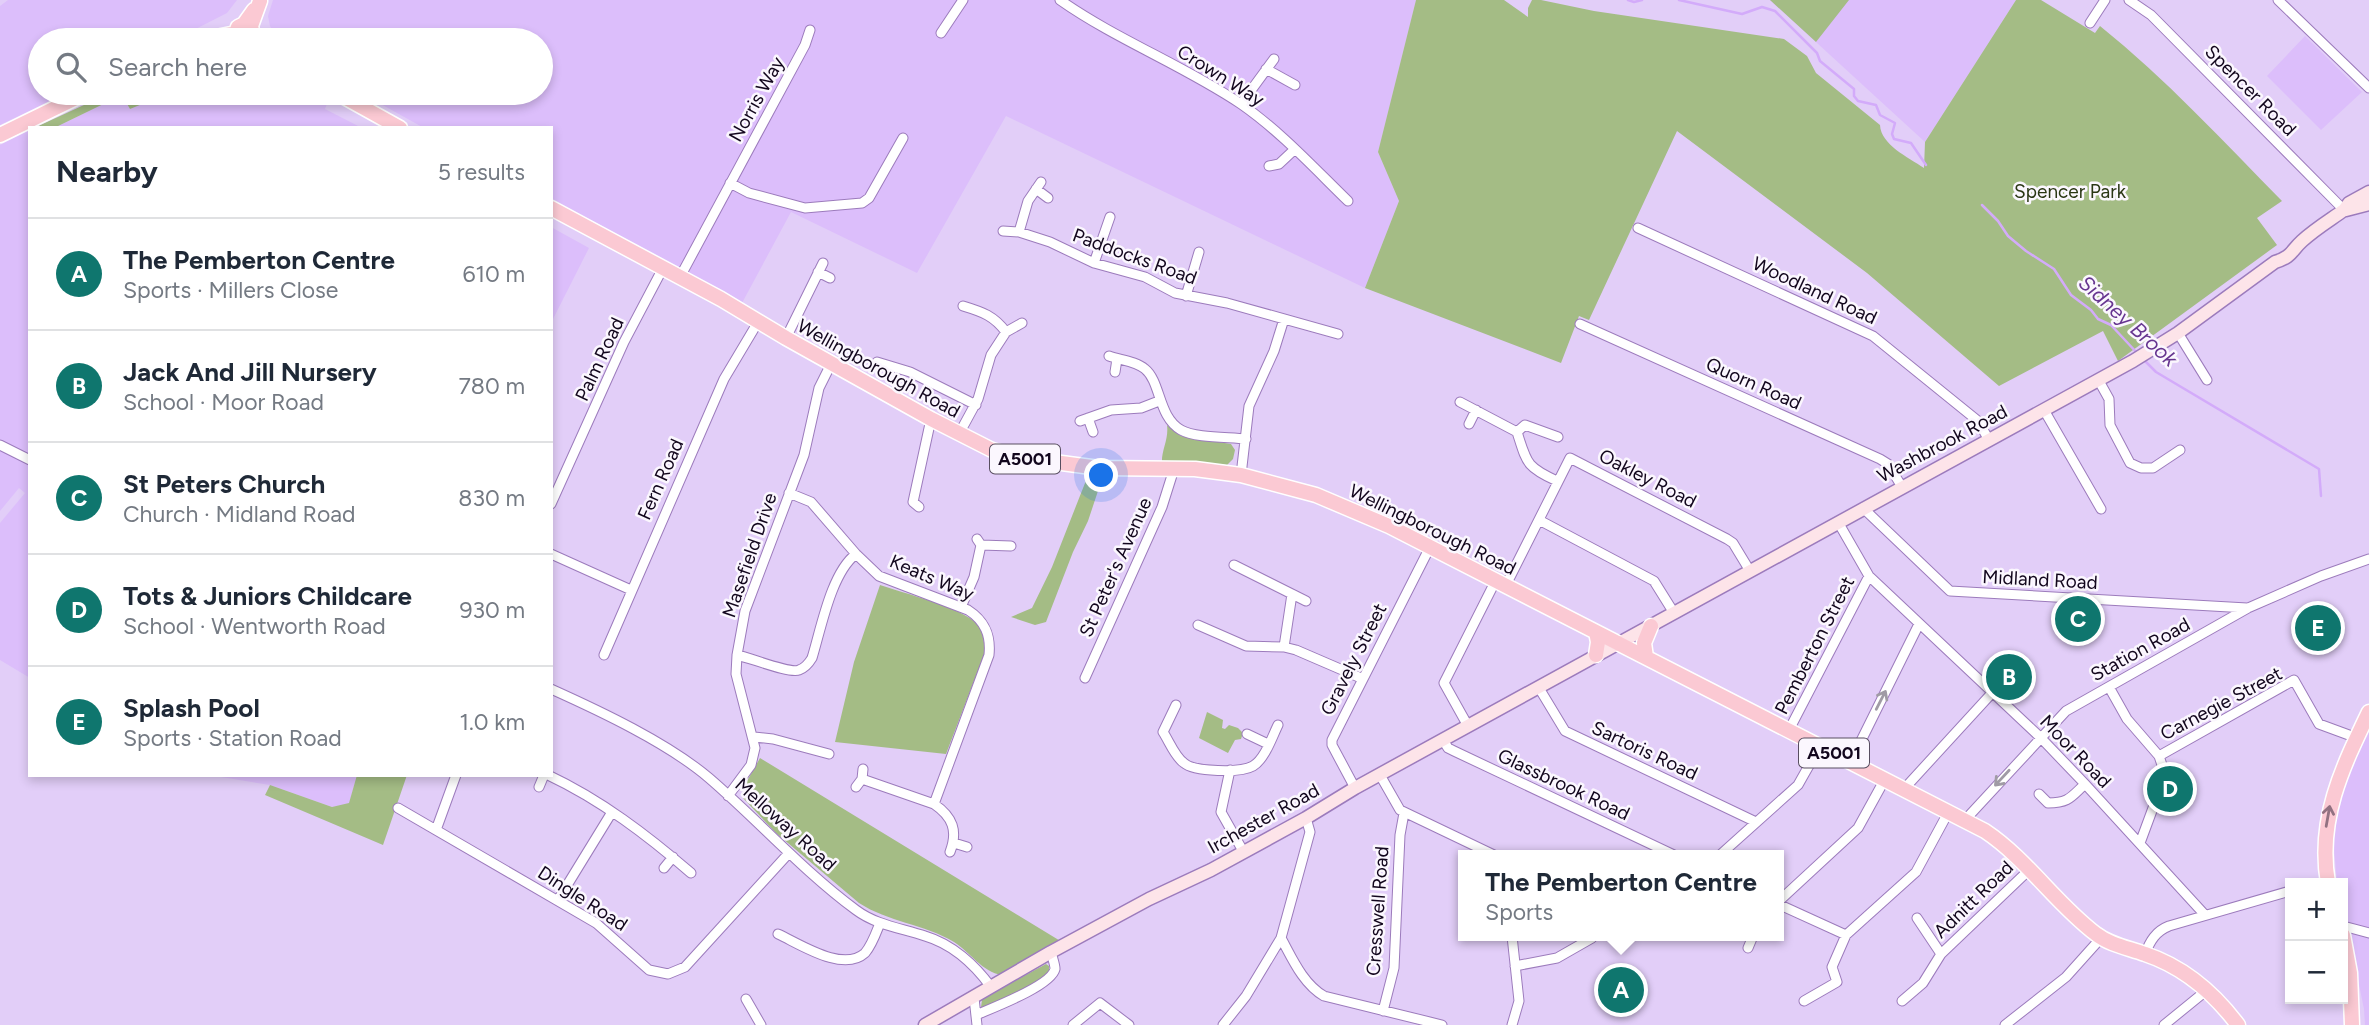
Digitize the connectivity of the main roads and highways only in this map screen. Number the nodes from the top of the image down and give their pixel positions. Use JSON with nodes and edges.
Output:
{"nodes":[{"id":1,"x":260,"y":1,"type":"edge"},
{"id":2,"x":249,"y":28,"type":"edge"},
{"id":3,"x":61,"y":105,"type":"edge"},
{"id":4,"x":359,"y":105,"type":"edge"},
{"id":5,"x":396,"y":126,"type":"edge"},
{"id":6,"x":0,"y":135,"type":"edge"},
{"id":7,"x":2369,"y":192,"type":"edge"},
{"id":8,"x":2369,"y":204,"type":"edge"},
{"id":9,"x":553,"y":209,"type":"edge"},
{"id":10,"x":2344,"y":210,"type":"junction"},
{"id":11,"x":1651,"y":626,"type":"junction"},
{"id":12,"x":1596,"y":632,"type":"junction"},
{"id":13,"x":1618,"y":643,"type":"junction"},
{"id":14,"x":1596,"y":655,"type":"junction"},
{"id":15,"x":1646,"y":657,"type":"junction"},
{"id":16,"x":2369,"y":712,"type":"edge"},
{"id":17,"x":2325,"y":878,"type":"edge"},
{"id":18,"x":2344,"y":941,"type":"edge"},
{"id":19,"x":925,"y":1025,"type":"edge"},
{"id":20,"x":2238,"y":1025,"type":"edge"},
{"id":21,"x":2352,"y":1025,"type":"edge"}],
"edges":[{"from":1,"to":2,"type":"main road"},
{"from":3,"to":6,"type":"main road"},
{"from":4,"to":5,"type":"main road"},
{"from":7,"to":10,"type":"main road","name":"Washbrook Road"},
{"from":8,"to":10,"type":"main road","name":"Washbrook Road"},
{"from":9,"to":12,"type":"main road","name":"Wellingborough Road","number":"A5001"},
{"from":10,"to":11,"type":"main road","name":"Washbrook Road"},
{"from":11,"to":13,"type":"main road","name":"Washbrook Road"},
{"from":11,"to":15,"type":"main road"},
{"from":12,"to":13,"type":"main road","name":"Wellingborough Road","number":"A5001"},
{"from":12,"to":14,"type":"main road"},
{"from":13,"to":14,"type":"main road","name":"Irchester Road"},
{"from":13,"to":15,"type":"main road","name":"Wellingborough Road","number":"A5001"},
{"from":14,"to":19,"type":"main road","name":"Irchester Road"},
{"from":15,"to":20,"type":"main road","name":"Wellingborough Road","number":"A5001"},
{"from":17,"to":16,"type":"main road","one_way":true},
{"from":18,"to":21,"type":"main road"}]}
